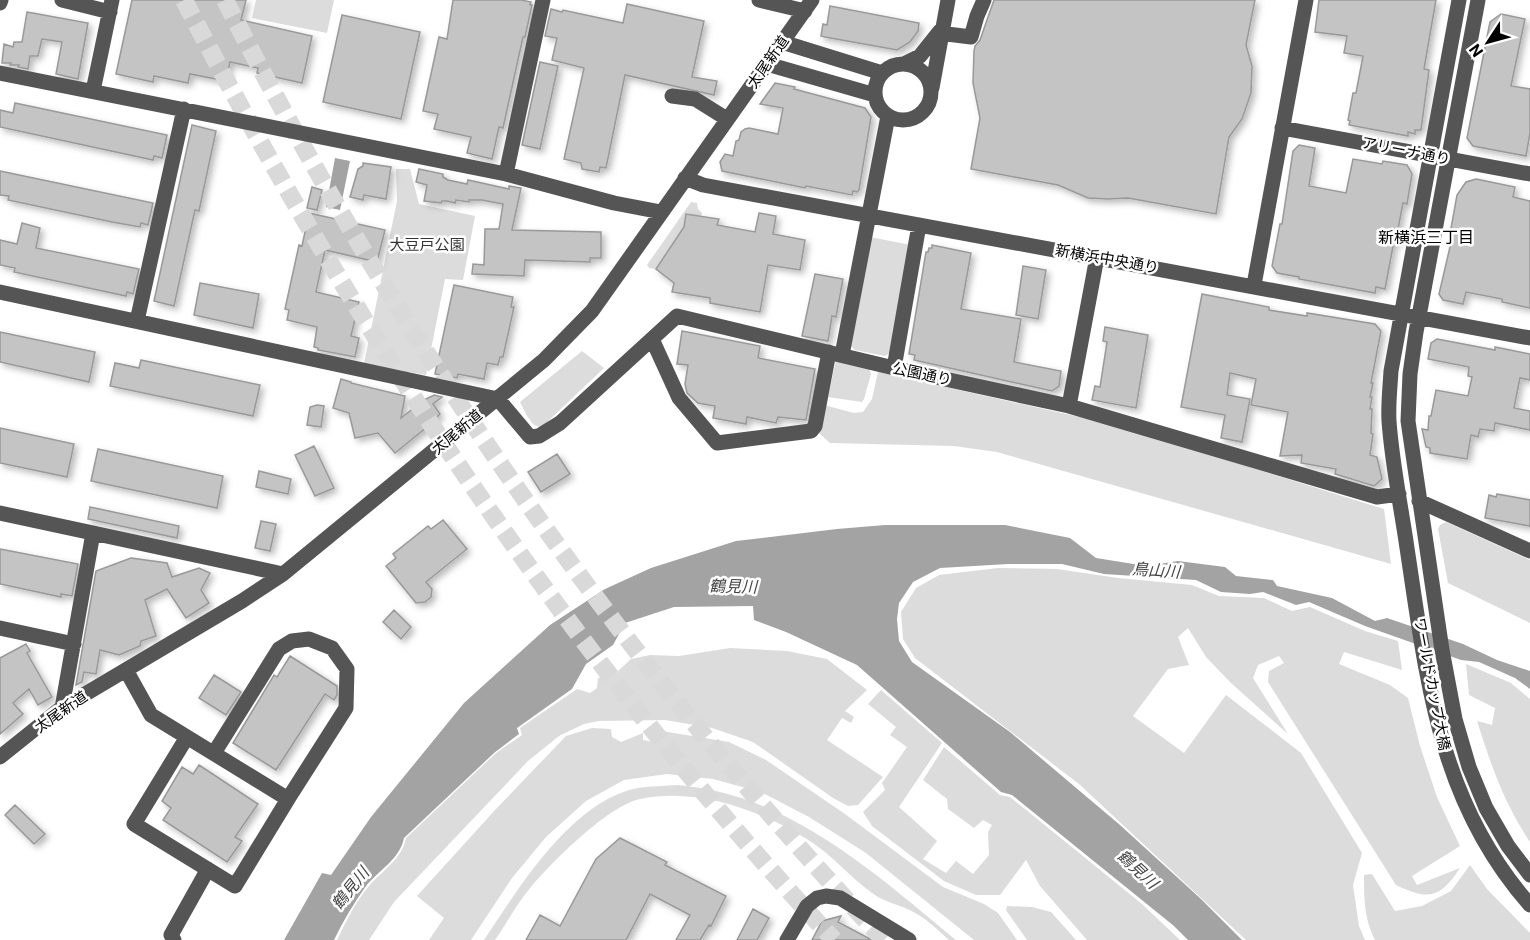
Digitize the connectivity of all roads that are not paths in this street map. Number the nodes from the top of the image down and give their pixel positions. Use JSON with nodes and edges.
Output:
{"nodes":[{"id":1,"x":62,"y":0,"type":"edge"},
{"id":2,"x":543,"y":0,"type":"edge"},
{"id":3,"x":759,"y":0,"type":"edge"},
{"id":4,"x":948,"y":0,"type":"edge"},
{"id":5,"x":984,"y":0,"type":"edge"},
{"id":6,"x":1306,"y":0,"type":"edge"},
{"id":7,"x":1459,"y":0,"type":"edge"},
{"id":8,"x":1478,"y":0,"type":"edge"},
{"id":9,"x":808,"y":5,"type":"edge"},
{"id":10,"x":111,"y":6,"type":"edge"},
{"id":11,"x":941,"y":31,"type":"junction"},
{"id":12,"x":782,"y":42,"type":"junction"},
{"id":13,"x":767,"y":64,"type":"junction"},
{"id":14,"x":904,"y":64,"type":"junction"},
{"id":15,"x":0,"y":73,"type":"edge"},
{"id":16,"x":882,"y":73,"type":"junction"},
{"id":17,"x":93,"y":91,"type":"junction"},
{"id":18,"x":932,"y":91,"type":"junction"},
{"id":19,"x":875,"y":95,"type":"junction"},
{"id":20,"x":672,"y":96,"type":"dead end"},
{"id":21,"x":184,"y":109,"type":"junction"},
{"id":22,"x":888,"y":116,"type":"junction"},
{"id":23,"x":727,"y":119,"type":"junction"},
{"id":24,"x":1282,"y":128,"type":"junction"},
{"id":25,"x":1430,"y":155,"type":"junction"},
{"id":26,"x":1449,"y":159,"type":"junction"},
{"id":27,"x":506,"y":174,"type":"junction"},
{"id":28,"x":1530,"y":174,"type":"edge"},
{"id":29,"x":685,"y":178,"type":"junction"},
{"id":30,"x":661,"y":212,"type":"junction"},
{"id":31,"x":868,"y":216,"type":"junction"},
{"id":32,"x":919,"y":225,"type":"junction"},
{"id":33,"x":1097,"y":257,"type":"junction"},
{"id":34,"x":1254,"y":285,"type":"junction"},
{"id":35,"x":0,"y":292,"type":"edge"},
{"id":36,"x":1401,"y":314,"type":"junction"},
{"id":37,"x":1419,"y":317,"type":"junction"},
{"id":38,"x":137,"y":321,"type":"junction"},
{"id":39,"x":1530,"y":338,"type":"edge"},
{"id":40,"x":652,"y":339,"type":"junction"},
{"id":41,"x":836,"y":353,"type":"junction"},
{"id":42,"x":894,"y":368,"type":"junction"},
{"id":43,"x":498,"y":399,"type":"junction"},
{"id":44,"x":1069,"y":406,"type":"junction"},
{"id":45,"x":1399,"y":494,"type":"junction"},
{"id":46,"x":1419,"y":501,"type":"junction"},
{"id":47,"x":0,"y":513,"type":"edge"},
{"id":48,"x":93,"y":533,"type":"junction"},
{"id":49,"x":1530,"y":550,"type":"edge"},
{"id":50,"x":283,"y":574,"type":"junction"},
{"id":51,"x":0,"y":628,"type":"edge"},
{"id":52,"x":74,"y":644,"type":"junction"},
{"id":53,"x":126,"y":670,"type":"junction"},
{"id":54,"x":62,"y":708,"type":"junction"},
{"id":55,"x":187,"y":737,"type":"junction"},
{"id":56,"x":2,"y":753,"type":"edge"},
{"id":57,"x":214,"y":753,"type":"junction"},
{"id":58,"x":288,"y":799,"type":"junction"},
{"id":59,"x":208,"y":869,"type":"junction"},
{"id":60,"x":1530,"y":875,"type":"edge"},
{"id":61,"x":1530,"y":904,"type":"edge"},
{"id":62,"x":174,"y":940,"type":"edge"},
{"id":63,"x":787,"y":940,"type":"edge"},
{"id":64,"x":909,"y":940,"type":"edge"}],
"edges":[{"from":1,"to":10,"type":"street"},
{"from":2,"to":27,"type":"street"},
{"from":3,"to":9,"type":"street"},
{"from":4,"to":11,"type":"street"},
{"from":5,"to":11,"type":"street"},
{"from":6,"to":24,"type":"street"},
{"from":7,"to":25,"type":"street","name":"ワールドカップ大橋"},
{"from":8,"to":26,"type":"street","name":"ワールドカップ大橋"},
{"from":9,"to":12,"type":"street","name":"太尾新道"},
{"from":10,"to":17,"type":"street"},
{"from":11,"to":14,"type":"street"},
{"from":11,"to":18,"type":"street"},
{"from":12,"to":13,"type":"street","name":"太尾新道"},
{"from":12,"to":16,"type":"street"},
{"from":13,"to":19,"type":"street"},
{"from":13,"to":23,"type":"street","name":"太尾新道"},
{"from":14,"to":16,"type":"street"},
{"from":14,"to":18,"type":"street"},
{"from":15,"to":17,"type":"street"},
{"from":16,"to":19,"type":"street"},
{"from":17,"to":21,"type":"street"},
{"from":18,"to":22,"type":"street"},
{"from":19,"to":22,"type":"street"},
{"from":20,"to":23,"type":"street"},
{"from":21,"to":27,"type":"street"},
{"from":21,"to":38,"type":"street"},
{"from":22,"to":31,"type":"street"},
{"from":23,"to":29,"type":"street","name":"太尾新道"},
{"from":24,"to":25,"type":"street","name":"アリーナ通り"},
{"from":24,"to":34,"type":"street"},
{"from":25,"to":26,"type":"street","name":"アリーナ通り"},
{"from":25,"to":36,"type":"street","name":"ワールドカップ大橋"},
{"from":26,"to":28,"type":"street","name":"アリーナ通り"},
{"from":26,"to":37,"type":"street","name":"ワールドカップ大橋"},
{"from":27,"to":30,"type":"street"},
{"from":29,"to":30,"type":"street","name":"太尾新道"},
{"from":29,"to":31,"type":"street","name":"新横浜中央通り"},
{"from":30,"to":43,"type":"street","name":"太尾新道"},
{"from":31,"to":32,"type":"street","name":"新横浜中央通り"},
{"from":31,"to":41,"type":"street"},
{"from":32,"to":33,"type":"street","name":"新横浜中央通り"},
{"from":32,"to":42,"type":"street"},
{"from":33,"to":34,"type":"street","name":"新横浜中央通り"},
{"from":33,"to":44,"type":"street"},
{"from":34,"to":36,"type":"street","name":"新横浜中央通り"},
{"from":35,"to":38,"type":"street"},
{"from":36,"to":37,"type":"street","name":"新横浜中央通り"},
{"from":36,"to":45,"type":"street","name":"ワールドカップ大橋"},
{"from":37,"to":39,"type":"street","name":"新横浜中央通り"},
{"from":37,"to":46,"type":"street","name":"ワールドカップ大橋"},
{"from":38,"to":43,"type":"street"},
{"from":40,"to":41,"type":"street","name":"公園通り"},
{"from":40,"to":41,"type":"street"},
{"from":40,"to":43,"type":"street","name":"公園通り"},
{"from":41,"to":42,"type":"street","name":"公園通り"},
{"from":42,"to":44,"type":"street","name":"公園通り"},
{"from":43,"to":50,"type":"street","name":"太尾新道"},
{"from":44,"to":45,"type":"street","name":"公園通り"},
{"from":45,"to":61,"type":"street","name":"ワールドカップ大橋"},
{"from":46,"to":49,"type":"street"},
{"from":46,"to":60,"type":"street","name":"ワールドカップ大橋"},
{"from":47,"to":48,"type":"street"},
{"from":48,"to":50,"type":"street"},
{"from":48,"to":52,"type":"street"},
{"from":50,"to":53,"type":"street","name":"太尾新道"},
{"from":51,"to":52,"type":"street"},
{"from":52,"to":54,"type":"street"},
{"from":53,"to":54,"type":"street","name":"太尾新道"},
{"from":53,"to":55,"type":"street"},
{"from":54,"to":56,"type":"street","name":"太尾新道"},
{"from":55,"to":57,"type":"street"},
{"from":55,"to":59,"type":"street"},
{"from":57,"to":58,"type":"street"},
{"from":57,"to":58,"type":"street"},
{"from":58,"to":59,"type":"street"},
{"from":59,"to":62,"type":"street"},
{"from":63,"to":64,"type":"street"}]}
